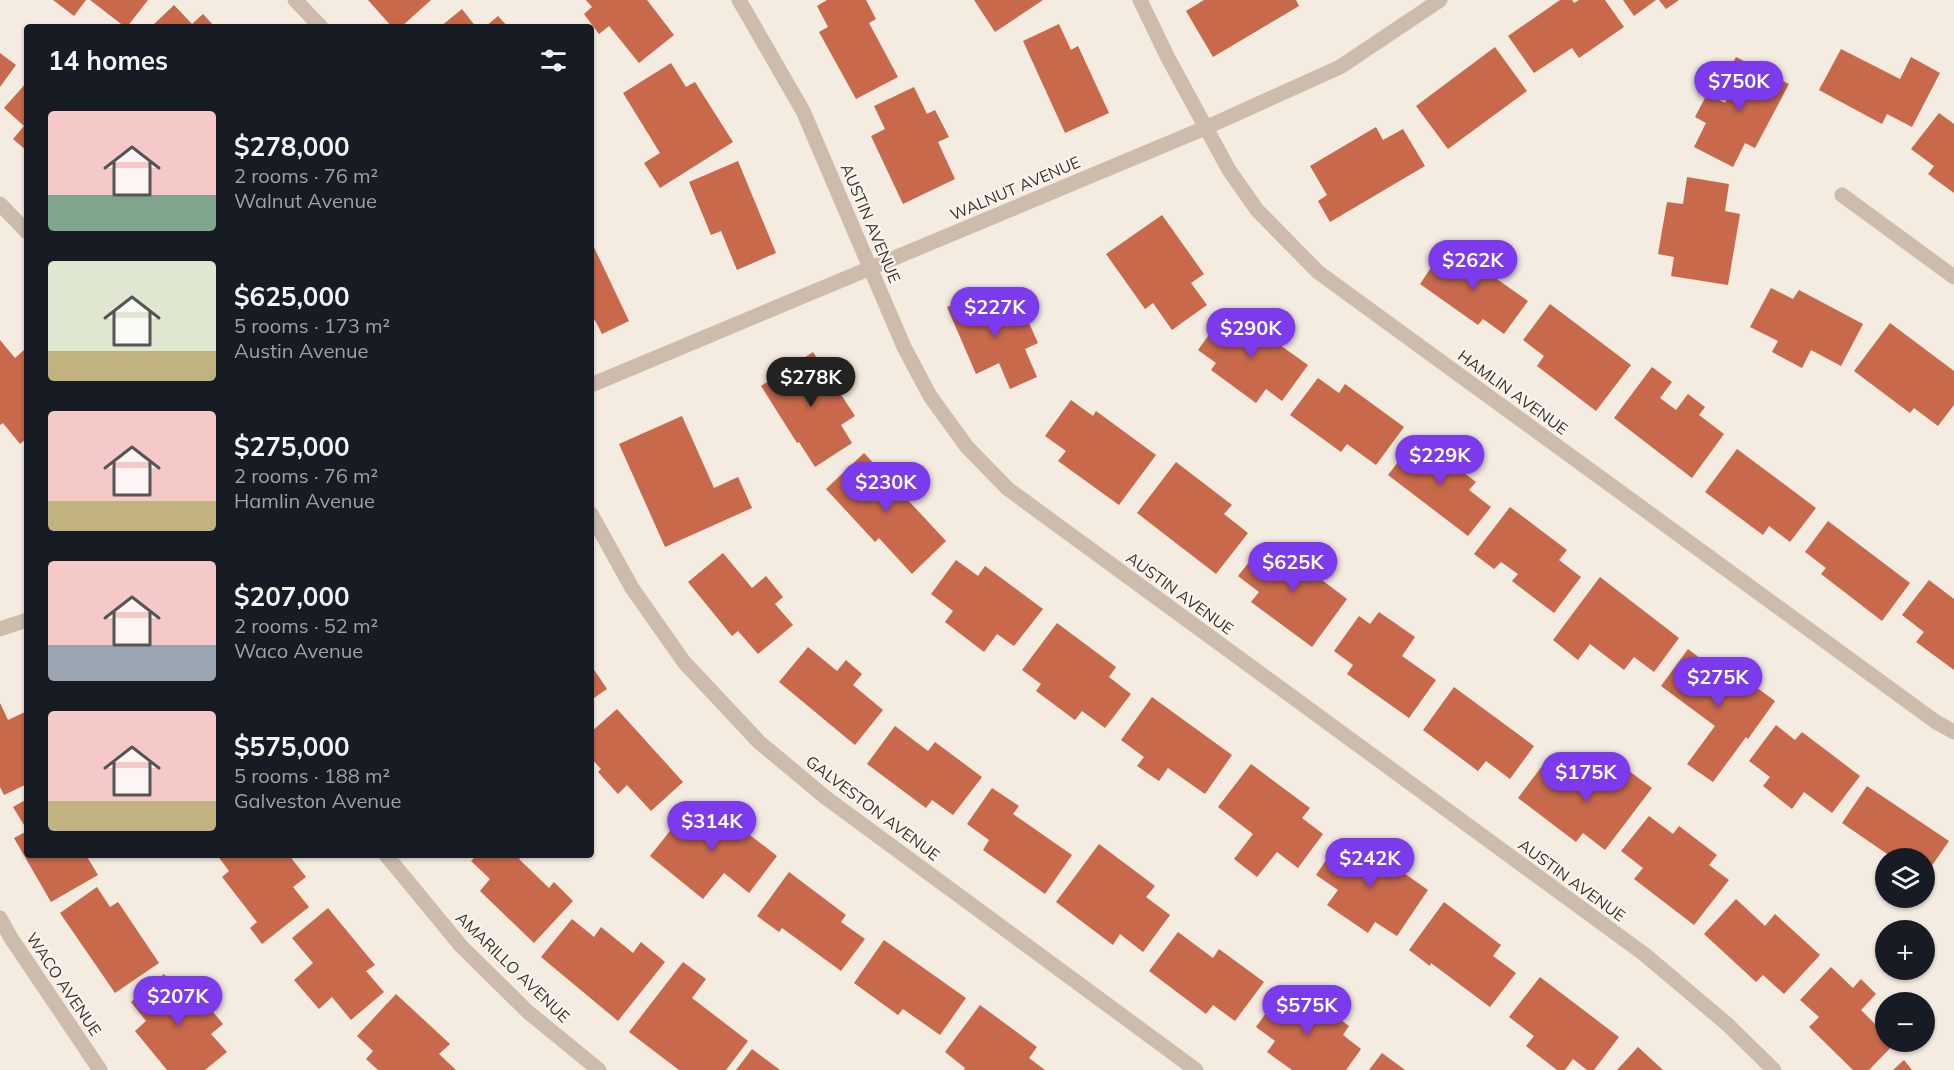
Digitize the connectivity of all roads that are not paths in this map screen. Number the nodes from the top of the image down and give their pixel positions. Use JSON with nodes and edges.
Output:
{"nodes":[{"id":1,"x":295,"y":0,"type":"edge"},
{"id":2,"x":740,"y":0,"type":"edge"},
{"id":3,"x":1140,"y":0,"type":"edge"},
{"id":4,"x":1440,"y":0,"type":"edge"},
{"id":5,"x":318,"y":24,"type":"edge"},
{"id":6,"x":1206,"y":128,"type":"junction"},
{"id":7,"x":1842,"y":195,"type":"dead end"},
{"id":8,"x":0,"y":204,"type":"edge"},
{"id":9,"x":24,"y":229,"type":"edge"},
{"id":10,"x":871,"y":268,"type":"junction"},
{"id":11,"x":1954,"y":277,"type":"edge"},
{"id":12,"x":594,"y":384,"type":"edge"},
{"id":13,"x":594,"y":519,"type":"edge"},
{"id":14,"x":24,"y":621,"type":"edge"},
{"id":15,"x":0,"y":629,"type":"edge"},
{"id":16,"x":1954,"y":732,"type":"edge"},
{"id":17,"x":389,"y":858,"type":"edge"},
{"id":18,"x":0,"y":918,"type":"edge"},
{"id":19,"x":100,"y":1070,"type":"edge"},
{"id":20,"x":599,"y":1070,"type":"edge"},
{"id":21,"x":1196,"y":1070,"type":"edge"},
{"id":22,"x":1774,"y":1070,"type":"edge"}],
"edges":[{"from":1,"to":5,"type":"street"},
{"from":2,"to":10,"type":"street","name":"AUSTIN AVENUE"},
{"from":3,"to":6,"type":"street","name":"HAMLIN AVENUE"},
{"from":4,"to":6,"type":"street","name":"WALNUT AVENUE"},
{"from":6,"to":10,"type":"street","name":"WALNUT AVENUE"},
{"from":6,"to":16,"type":"street","name":"HAMLIN AVENUE"},
{"from":7,"to":11,"type":"street"},
{"from":8,"to":9,"type":"street"},
{"from":10,"to":12,"type":"street","name":"WALNUT AVENUE"},
{"from":10,"to":22,"type":"street","name":"AUSTIN AVENUE"},
{"from":13,"to":21,"type":"street","name":"GALVESTON AVENUE"},
{"from":14,"to":15,"type":"street"},
{"from":17,"to":20,"type":"street","name":"AMARILLO AVENUE"},
{"from":18,"to":19,"type":"street","name":"WACO AVENUE"}]}
